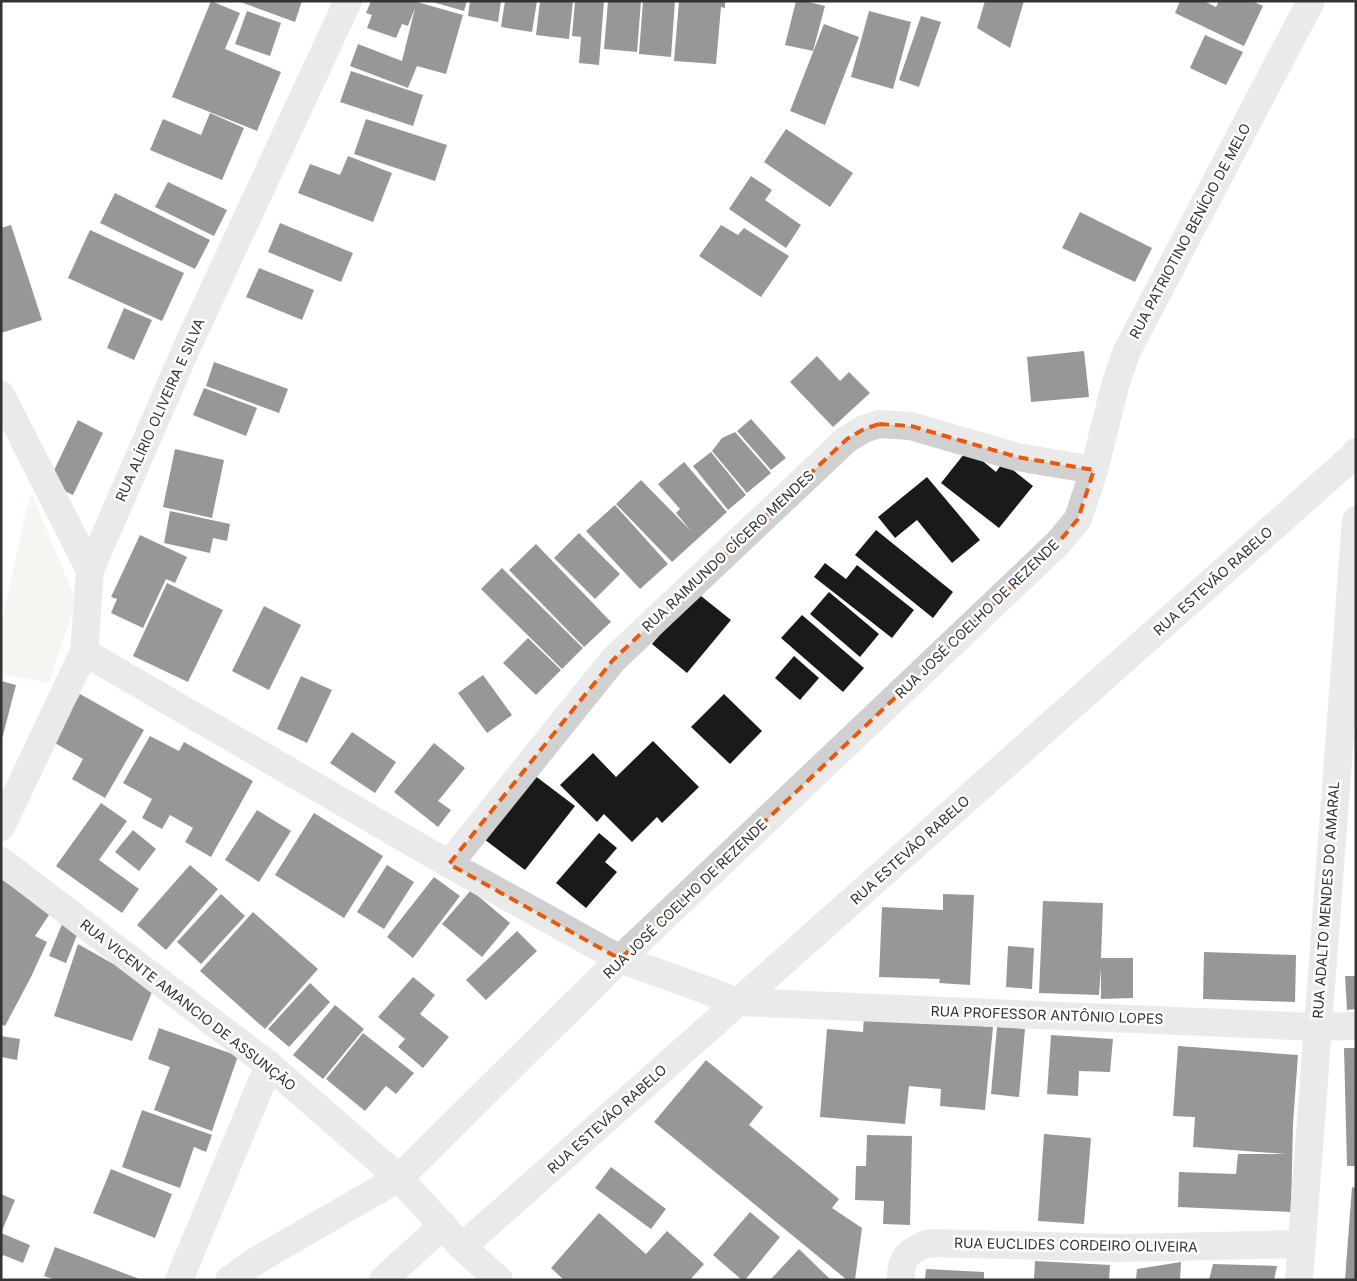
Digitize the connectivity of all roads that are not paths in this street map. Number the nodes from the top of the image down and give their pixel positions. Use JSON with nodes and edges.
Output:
{"nodes":[{"id":1,"x":348,"y":1,"type":"edge"},
{"id":2,"x":1311,"y":1,"type":"edge"},
{"id":3,"x":1,"y":395,"type":"edge"},
{"id":4,"x":1354,"y":457,"type":"edge"},
{"id":5,"x":1094,"y":470,"type":"junction"},
{"id":6,"x":1356,"y":520,"type":"edge"},
{"id":7,"x":90,"y":570,"type":"junction"},
{"id":8,"x":84,"y":652,"type":"junction"},
{"id":9,"x":1,"y":827,"type":"edge"},
{"id":10,"x":1,"y":861,"type":"edge"},
{"id":11,"x":449,"y":864,"type":"junction"},
{"id":12,"x":620,"y":959,"type":"junction"},
{"id":13,"x":738,"y":1002,"type":"junction"},
{"id":14,"x":1356,"y":1026,"type":"edge"},
{"id":15,"x":1317,"y":1027,"type":"junction"},
{"id":16,"x":269,"y":1065,"type":"junction"},
{"id":17,"x":399,"y":1178,"type":"junction"},
{"id":18,"x":443,"y":1226,"type":"junction"},
{"id":19,"x":1301,"y":1244,"type":"junction"},
{"id":20,"x":462,"y":1247,"type":"junction"},
{"id":21,"x":901,"y":1278,"type":"edge"},
{"id":22,"x":180,"y":1280,"type":"edge"},
{"id":23,"x":229,"y":1280,"type":"edge"},
{"id":24,"x":384,"y":1280,"type":"edge"},
{"id":25,"x":499,"y":1280,"type":"edge"},
{"id":26,"x":1298,"y":1280,"type":"edge"}],
"edges":[{"from":1,"to":7,"type":"street","name":"RUA ALÍRIO OLIVEIRA E SILVA"},
{"from":2,"to":5,"type":"street","name":"RUA PATRIOTINO BENÍCIO DE MELO"},
{"from":3,"to":7,"type":"street"},
{"from":4,"to":13,"type":"street","name":"RUA ESTEVÃO RABELO"},
{"from":5,"to":11,"type":"street","name":"RUA RAIMUNDO CÍCERO MENDES"},
{"from":5,"to":12,"type":"street","name":"RUA JOSÉ COELHO DE REZENDE"},
{"from":6,"to":15,"type":"street","name":"RUA ADALTO MENDES DO AMARAL"},
{"from":7,"to":8,"type":"street","name":"RUA ALÍRIO OLIVEIRA E SILVA"},
{"from":8,"to":9,"type":"street","name":"RUA ALÍRIO OLIVEIRA E SILVA"},
{"from":8,"to":11,"type":"street","name":"RUA PROFESSOR ANTÔNIO LOPES"},
{"from":10,"to":16,"type":"street","name":"RUA VICENTE AMANCIO DE ASSUNÇÃO"},
{"from":11,"to":12,"type":"street","name":"RUA PROFESSOR ANTÔNIO LOPES"},
{"from":12,"to":13,"type":"street","name":"RUA PROFESSOR ANTÔNIO LOPES"},
{"from":12,"to":17,"type":"street","name":"RUA JOSÉ COELHO DE REZENDE"},
{"from":13,"to":15,"type":"street","name":"RUA PROFESSOR ANTÔNIO LOPES"},
{"from":13,"to":20,"type":"street","name":"RUA ESTEVÃO RABELO"},
{"from":14,"to":15,"type":"street","name":"RUA PROFESSOR ANTÔNIO LOPES"},
{"from":15,"to":19,"type":"street","name":"RUA ADALTO MENDES DO AMARAL"},
{"from":16,"to":17,"type":"street","name":"RUA VICENTE AMANCIO DE ASSUNÇÃO"},
{"from":16,"to":22,"type":"street"},
{"from":17,"to":18,"type":"street","name":"RUA VICENTE AMANCIO DE ASSUNÇÃO"},
{"from":17,"to":23,"type":"street","name":"RUA JOSÉ COELHO DE REZENDE"},
{"from":18,"to":20,"type":"street","name":"RUA VICENTE AMANCIO DE ASSUNÇÃO"},
{"from":18,"to":24,"type":"street"},
{"from":19,"to":21,"type":"street","name":"RUA EUCLIDES CORDEIRO OLIVEIRA"},
{"from":19,"to":26,"type":"street","name":"RUA ADALTO MENDES DO AMARAL"},
{"from":20,"to":25,"type":"street","name":"RUA VICENTE AMANCIO DE ASSUNÇÃO"}]}
